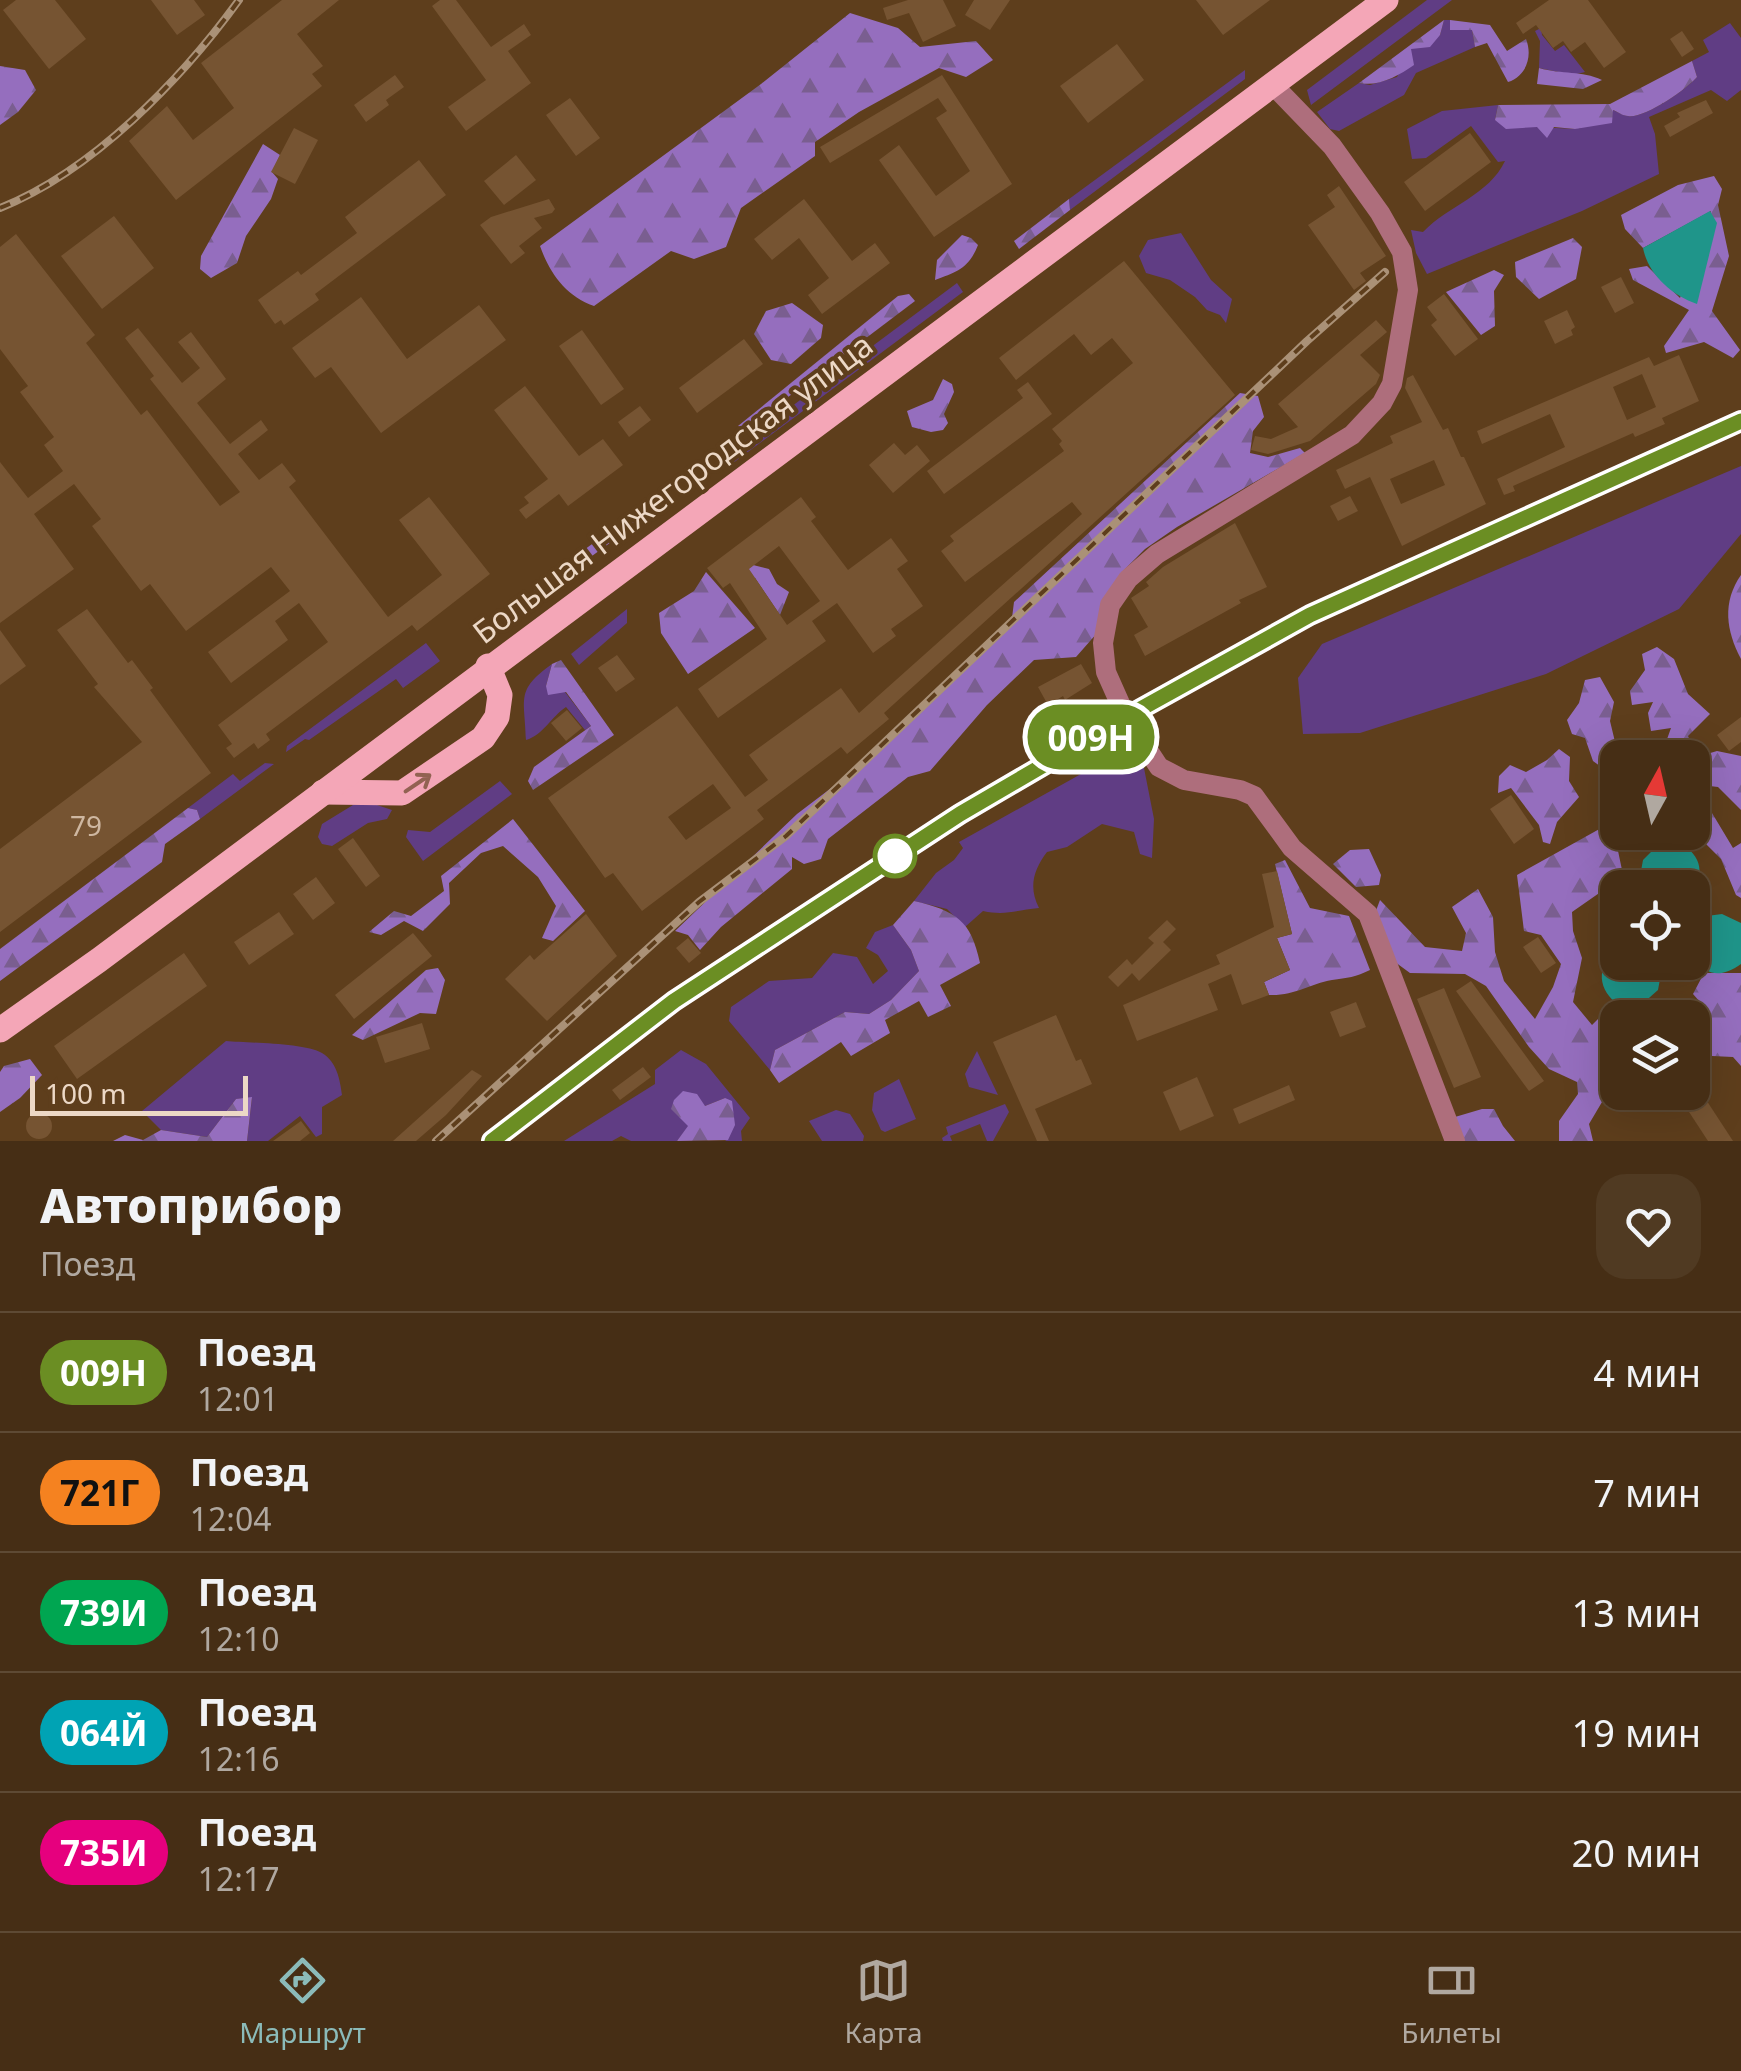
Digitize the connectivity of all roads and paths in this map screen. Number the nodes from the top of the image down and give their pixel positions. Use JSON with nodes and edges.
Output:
{"nodes":[{"id":1,"x":1386,"y":0,"type":"edge"},
{"id":2,"x":1272,"y":84,"type":"junction"},
{"id":3,"x":488,"y":666,"type":"junction"},
{"id":4,"x":323,"y":792,"type":"junction"},
{"id":5,"x":0,"y":1030,"type":"edge"},
{"id":6,"x":1455,"y":1141,"type":"edge"}],
"edges":[{"from":1,"to":2,"type":"main road","name":"Большая Нижегородская улица"},
{"from":2,"to":3,"type":"main road","name":"Большая Нижегородская улица"},
{"from":2,"to":6,"type":"street"},
{"from":3,"to":4,"type":"main road","name":"Большая Нижегородская улица"},
{"from":4,"to":3,"type":"main road","one_way":true},
{"from":4,"to":5,"type":"main road","name":"Большая Нижегородская улица"}]}
